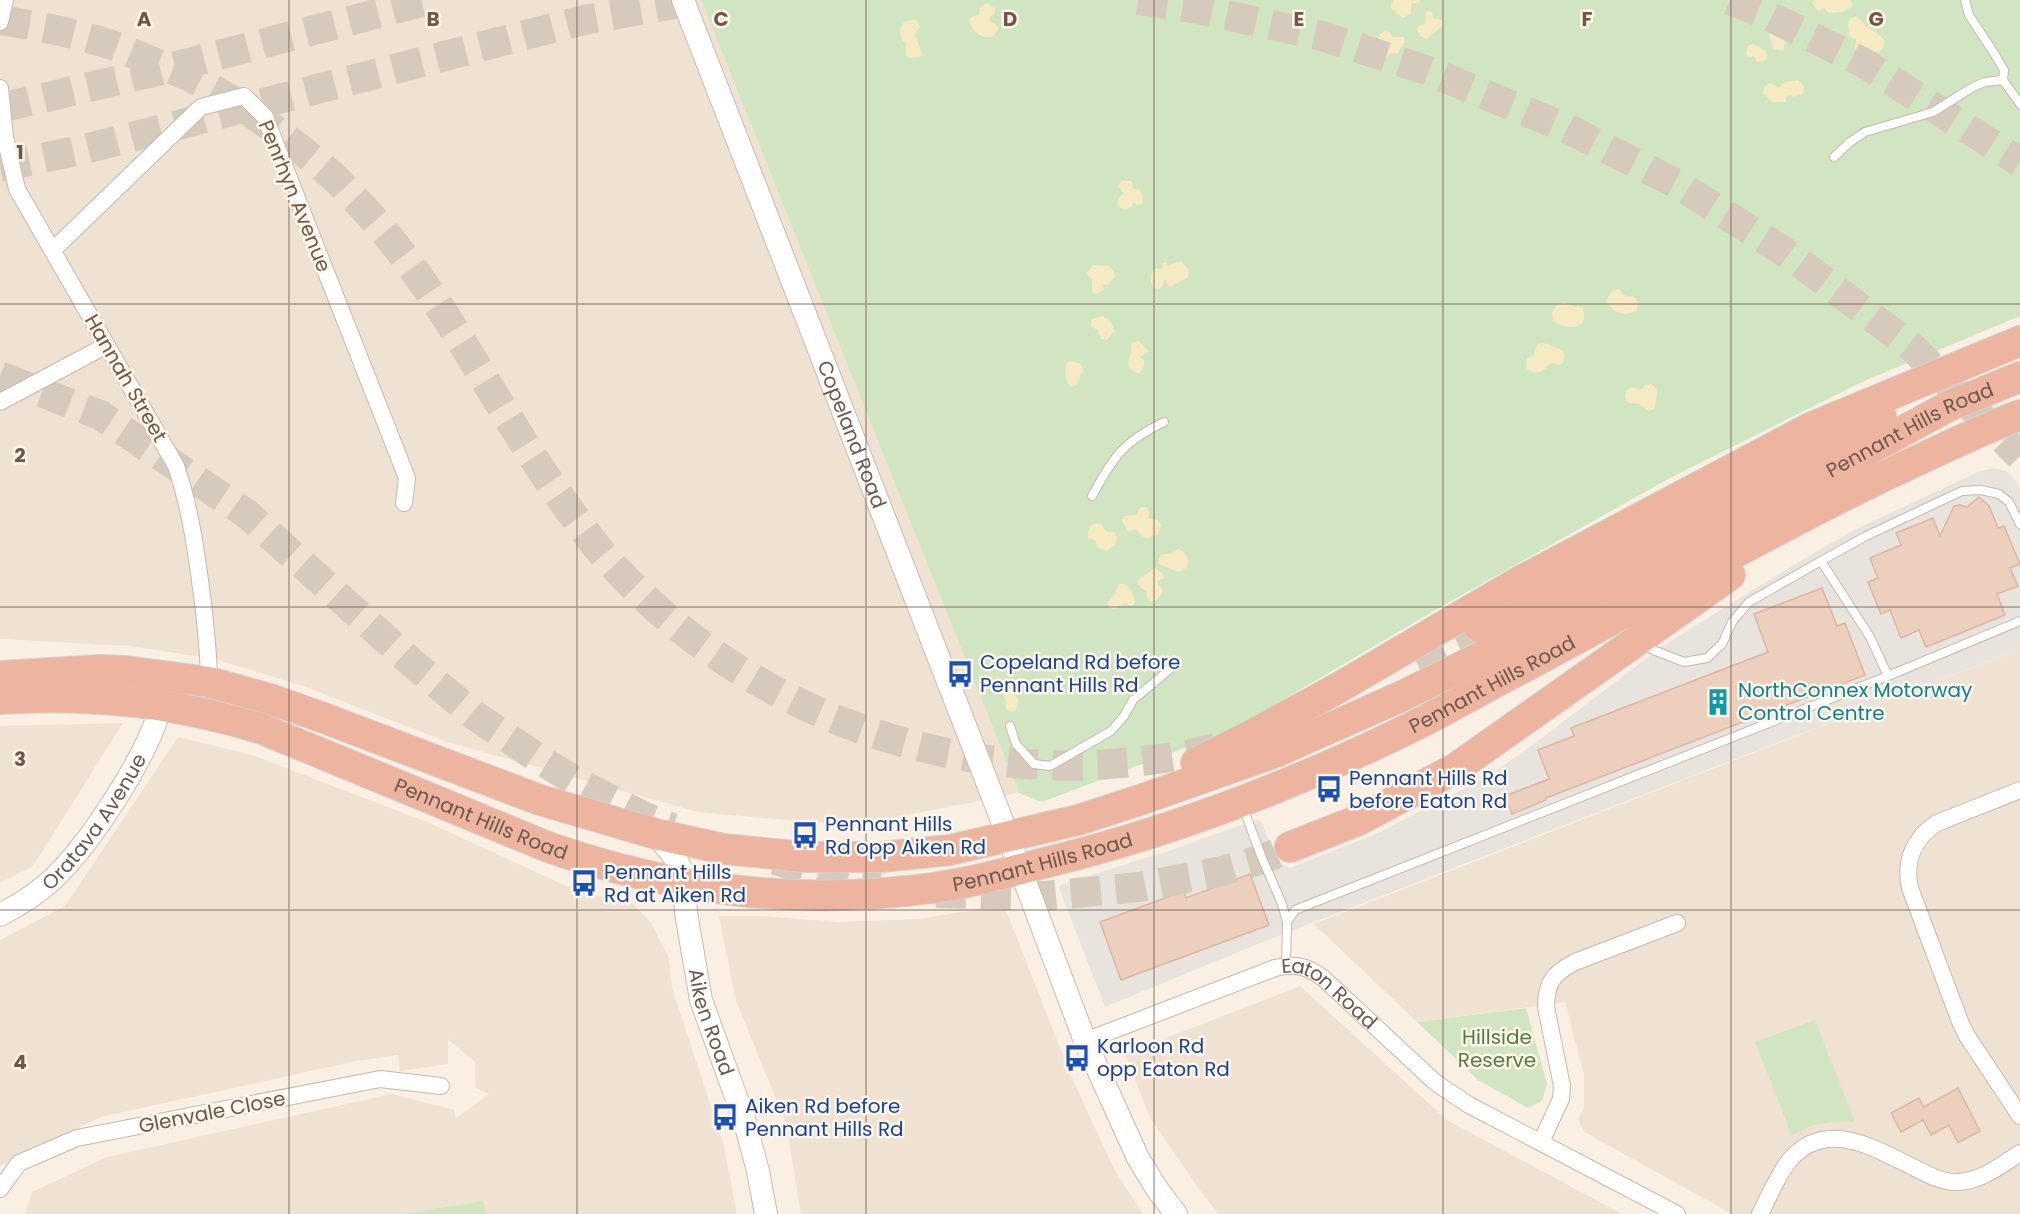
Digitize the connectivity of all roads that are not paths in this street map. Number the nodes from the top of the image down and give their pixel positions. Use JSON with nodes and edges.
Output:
{"nodes":[{"id":1,"x":5,"y":0,"type":"edge"},
{"id":2,"x":684,"y":0,"type":"edge"},
{"id":3,"x":1965,"y":0,"type":"edge"},
{"id":4,"x":0,"y":22,"type":"edge"},
{"id":5,"x":2003,"y":80,"type":"junction"},
{"id":6,"x":0,"y":88,"type":"edge"},
{"id":7,"x":2020,"y":104,"type":"edge"},
{"id":8,"x":1834,"y":157,"type":"dead end"},
{"id":9,"x":53,"y":250,"type":"junction"},
{"id":10,"x":2020,"y":341,"type":"edge"},
{"id":11,"x":107,"y":345,"type":"junction"},
{"id":12,"x":2020,"y":356,"type":"edge"},
{"id":13,"x":1965,"y":363,"type":"junction"},
{"id":14,"x":2020,"y":376,"type":"edge"},
{"id":15,"x":0,"y":402,"type":"edge"},
{"id":16,"x":1887,"y":413,"type":"junction"},
{"id":17,"x":2020,"y":415,"type":"edge"},
{"id":18,"x":1164,"y":422,"type":"dead end"},
{"id":19,"x":1092,"y":496,"type":"dead end"},
{"id":20,"x":404,"y":503,"type":"dead end"},
{"id":21,"x":1806,"y":516,"type":"junction"},
{"id":22,"x":2020,"y":524,"type":"edge"},
{"id":23,"x":1821,"y":561,"type":"junction"},
{"id":24,"x":2020,"y":621,"type":"edge"},
{"id":25,"x":1479,"y":627,"type":"tunnel mouth"},
{"id":26,"x":1624,"y":648,"type":"junction"},
{"id":27,"x":1176,"y":664,"type":"dead end"},
{"id":28,"x":1888,"y":675,"type":"junction"},
{"id":29,"x":0,"y":676,"type":"edge"},
{"id":30,"x":209,"y":682,"type":"junction"},
{"id":31,"x":0,"y":699,"type":"edge"},
{"id":32,"x":161,"y":705,"type":"junction"},
{"id":33,"x":1010,"y":726,"type":"dead end"},
{"id":34,"x":2020,"y":790,"type":"edge"},
{"id":35,"x":1240,"y":801,"type":"junction"},
{"id":36,"x":1078,"y":820,"type":"junction"},
{"id":37,"x":656,"y":834,"type":"junction"},
{"id":38,"x":1008,"y":837,"type":"junction"},
{"id":39,"x":1290,"y":847,"type":"tunnel mouth"},
{"id":40,"x":1020,"y":870,"type":"junction"},
{"id":41,"x":688,"y":876,"type":"junction"},
{"id":42,"x":0,"y":915,"type":"edge"},
{"id":43,"x":1287,"y":922,"type":"junction"},
{"id":44,"x":1677,"y":923,"type":"dead end"},
{"id":45,"x":1286,"y":965,"type":"junction"},
{"id":46,"x":1085,"y":1041,"type":"junction"},
{"id":47,"x":441,"y":1086,"type":"dead end"},
{"id":48,"x":2020,"y":1116,"type":"edge"},
{"id":49,"x":1541,"y":1142,"type":"junction"},
{"id":50,"x":2020,"y":1153,"type":"edge"},
{"id":51,"x":0,"y":1189,"type":"edge"},
{"id":52,"x":766,"y":1214,"type":"edge"},
{"id":53,"x":1176,"y":1214,"type":"edge"},
{"id":54,"x":1677,"y":1214,"type":"edge"},
{"id":55,"x":1760,"y":1214,"type":"edge"}],
"edges":[{"from":1,"to":4,"type":"street"},
{"from":2,"to":38,"type":"main road","name":"Copeland Road"},
{"from":3,"to":5,"type":"lane"},
{"from":5,"to":7,"type":"lane"},
{"from":5,"to":8,"type":"lane"},
{"from":6,"to":9,"type":"street","name":"Hannah Street"},
{"from":9,"to":11,"type":"street","name":"Hannah Street"},
{"from":9,"to":20,"type":"street","name":"Penrhyn Avenue"},
{"from":10,"to":13,"type":"highway"},
{"from":11,"to":15,"type":"street"},
{"from":11,"to":30,"type":"street","name":"Hannah Street"},
{"from":12,"to":16,"type":"highway"},
{"from":13,"to":16,"type":"highway"},
{"from":13,"to":36,"type":"highway"},
{"from":14,"to":36,"type":"highway","name":"Pennant Hills Road"},
{"from":16,"to":25,"type":"highway"},
{"from":17,"to":21,"type":"highway","name":"Pennant Hills Road"},
{"from":18,"to":19,"type":"lane"},
{"from":21,"to":26,"type":"highway"},
{"from":21,"to":35,"type":"highway","name":"Pennant Hills Road"},
{"from":22,"to":23,"type":"lane"},
{"from":23,"to":26,"type":"lane"},
{"from":23,"to":28,"type":"lane"},
{"from":24,"to":28,"type":"lane"},
{"from":26,"to":39,"type":"highway"},
{"from":27,"to":33,"type":"lane"},
{"from":28,"to":43,"type":"lane"},
{"from":29,"to":30,"type":"highway","name":"Pennant Hills Road"},
{"from":30,"to":37,"type":"highway","name":"Pennant Hills Road"},
{"from":31,"to":32,"type":"highway","name":"Pennant Hills Road"},
{"from":32,"to":41,"type":"highway","name":"Pennant Hills Road"},
{"from":32,"to":42,"type":"main road","name":"Oratava Avenue"},
{"from":34,"to":48,"type":"street"},
{"from":35,"to":40,"type":"highway","name":"Pennant Hills Road"},
{"from":35,"to":43,"type":"lane"},
{"from":36,"to":38,"type":"highway","name":"Pennant Hills Road"},
{"from":37,"to":38,"type":"highway","name":"Pennant Hills Road"},
{"from":37,"to":41,"type":"main road","name":"Aiken Road"},
{"from":38,"to":40,"type":"main road","name":"Copeland Road"},
{"from":40,"to":41,"type":"highway","name":"Pennant Hills Road"},
{"from":40,"to":46,"type":"main road"},
{"from":41,"to":52,"type":"main road","name":"Aiken Road"},
{"from":43,"to":45,"type":"lane"},
{"from":44,"to":49,"type":"street"},
{"from":45,"to":46,"type":"street","name":"Eaton Road"},
{"from":45,"to":49,"type":"street","name":"Eaton Road"},
{"from":46,"to":53,"type":"main road"},
{"from":47,"to":51,"type":"street","name":"Glenvale Close"},
{"from":49,"to":54,"type":"street","name":"Eaton Road"},
{"from":50,"to":55,"type":"street"}]}
